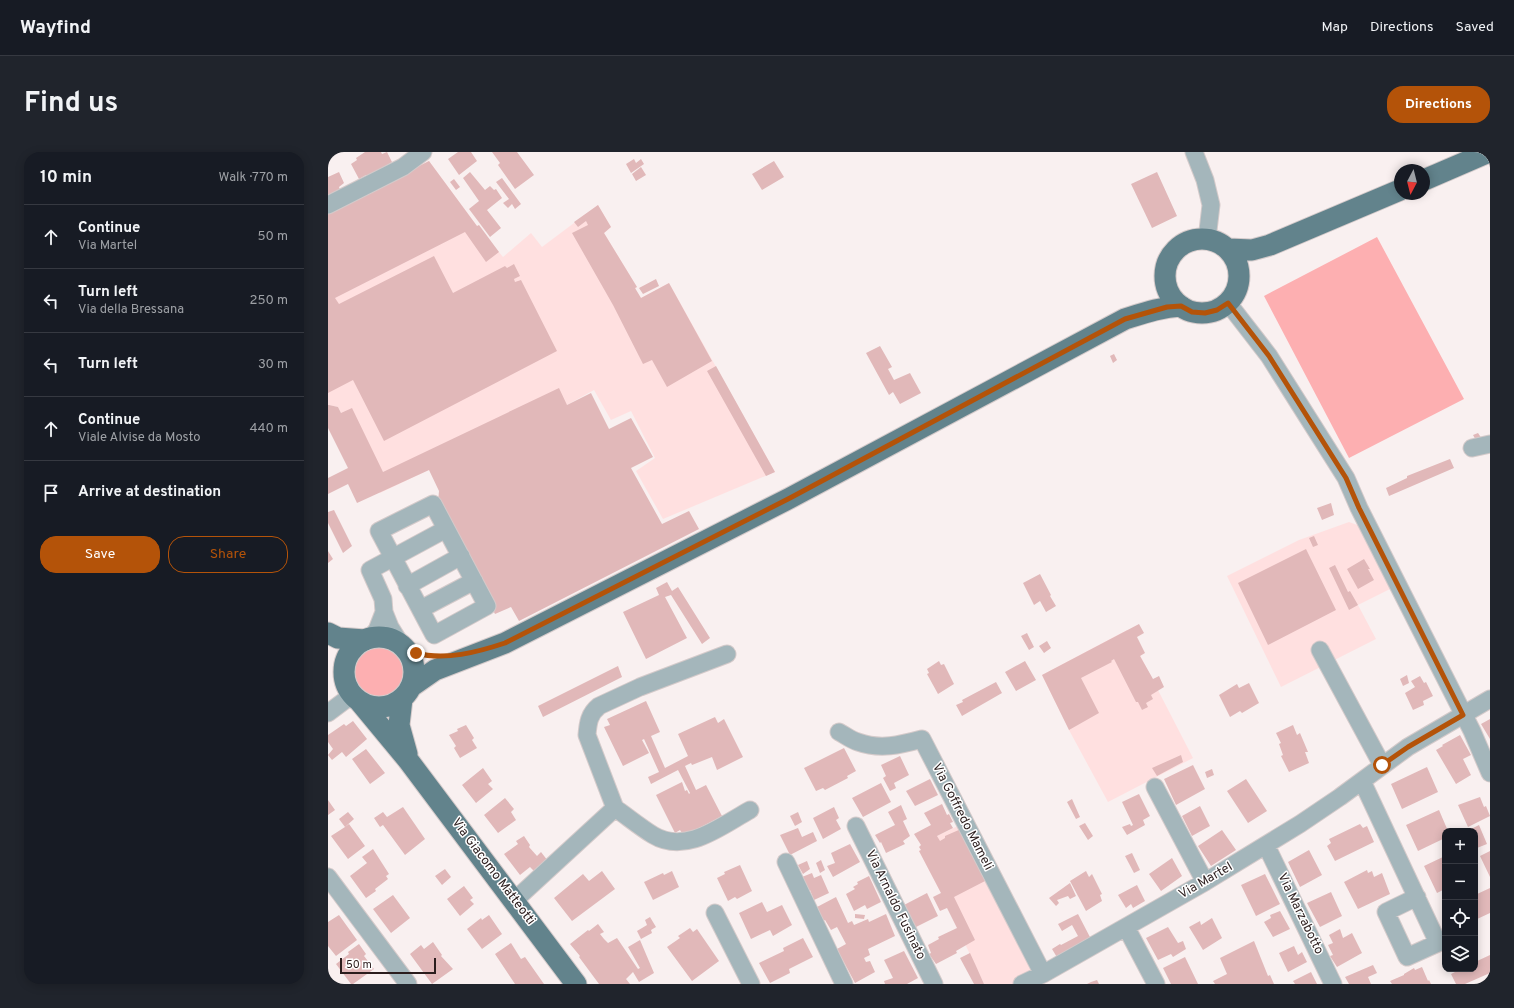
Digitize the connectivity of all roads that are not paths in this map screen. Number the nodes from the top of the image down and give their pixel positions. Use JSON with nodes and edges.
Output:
{"nodes":[{"id":1,"x":423,"y":152,"type":"edge"},
{"id":2,"x":1194,"y":152,"type":"edge"},
{"id":3,"x":1489,"y":152,"type":"edge"},
{"id":4,"x":1430,"y":177,"type":"edge"},
{"id":5,"x":1394,"y":193,"type":"edge"},
{"id":6,"x":328,"y":205,"type":"edge"},
{"id":7,"x":1206,"y":239,"type":"junction"},
{"id":8,"x":1270,"y":245,"type":"junction"},
{"id":9,"x":1228,"y":249,"type":"junction"},
{"id":10,"x":1239,"y":274,"type":"junction"},
{"id":11,"x":1166,"y":279,"type":"junction"},
{"id":12,"x":1228,"y":303,"type":"junction"},
{"id":13,"x":1181,"y":306,"type":"junction"},
{"id":14,"x":1125,"y":319,"type":"junction"},
{"id":15,"x":1490,"y":444,"type":"edge"},
{"id":16,"x":1472,"y":448,"type":"dead end"},
{"id":17,"x":446,"y":528,"type":"junction"},
{"id":18,"x":461,"y":556,"type":"junction"},
{"id":19,"x":393,"y":558,"type":"junction"},
{"id":20,"x":474,"y":581,"type":"junction"},
{"id":21,"x":407,"y":586,"type":"junction"},
{"id":22,"x":421,"y":609,"type":"junction"},
{"id":23,"x":384,"y":612,"type":"junction"},
{"id":24,"x":328,"y":633,"type":"edge"},
{"id":25,"x":367,"y":639,"type":"junction"},
{"id":26,"x":328,"y":646,"type":"edge"},
{"id":27,"x":403,"y":647,"type":"junction"},
{"id":28,"x":486,"y":650,"type":"junction"},
{"id":29,"x":1320,"y":650,"type":"dead end"},
{"id":30,"x":727,"y":654,"type":"dead end"},
{"id":31,"x":344,"y":672,"type":"junction"},
{"id":32,"x":407,"y":692,"type":"junction"},
{"id":33,"x":356,"y":698,"type":"junction"},
{"id":34,"x":1490,"y":699,"type":"edge"},
{"id":35,"x":328,"y":713,"type":"edge"},
{"id":36,"x":1463,"y":715,"type":"junction"},
{"id":37,"x":839,"y":732,"type":"dead end"},
{"id":38,"x":408,"y":760,"type":"junction"},
{"id":39,"x":1382,"y":765,"type":"junction"},
{"id":40,"x":1490,"y":773,"type":"edge"},
{"id":41,"x":1362,"y":781,"type":"junction"},
{"id":42,"x":1155,"y":787,"type":"dead end"},
{"id":43,"x":615,"y":808,"type":"junction"},
{"id":44,"x":750,"y":810,"type":"dead end"},
{"id":45,"x":856,"y":826,"type":"dead end"},
{"id":46,"x":1266,"y":845,"type":"junction"},
{"id":47,"x":786,"y":862,"type":"dead end"},
{"id":48,"x":328,"y":877,"type":"edge"},
{"id":49,"x":1205,"y":882,"type":"junction"},
{"id":50,"x":1417,"y":897,"type":"dead end"},
{"id":51,"x":515,"y":900,"type":"junction"},
{"id":52,"x":715,"y":913,"type":"dead end"},
{"id":53,"x":1126,"y":927,"type":"junction"},
{"id":54,"x":1043,"y":974,"type":"junction"},
{"id":55,"x":408,"y":984,"type":"edge"},
{"id":56,"x":576,"y":984,"type":"edge"},
{"id":57,"x":751,"y":984,"type":"edge"},
{"id":58,"x":844,"y":984,"type":"edge"},
{"id":59,"x":934,"y":984,"type":"edge"},
{"id":60,"x":1022,"y":984,"type":"edge"},
{"id":61,"x":1156,"y":984,"type":"edge"},
{"id":62,"x":1333,"y":984,"type":"edge"}],
"edges":[{"from":1,"to":6,"type":"street"},
{"from":2,"to":7,"type":"street"},
{"from":3,"to":4,"type":"main road"},
{"from":5,"to":8,"type":"main road"},
{"from":7,"to":9,"type":"main road"},
{"from":7,"to":11,"type":"main road"},
{"from":8,"to":9,"type":"main road"},
{"from":8,"to":10,"type":"main road"},
{"from":9,"to":10,"type":"main road"},
{"from":10,"to":12,"type":"main road"},
{"from":11,"to":13,"type":"main road"},
{"from":11,"to":14,"type":"main road"},
{"from":12,"to":13,"type":"main road"},
{"from":12,"to":36,"type":"street"},
{"from":13,"to":14,"type":"main road"},
{"from":14,"to":28,"type":"main road"},
{"from":15,"to":16,"type":"street"},
{"from":17,"to":18,"type":"street"},
{"from":17,"to":19,"type":"street"},
{"from":17,"to":19,"type":"street"},
{"from":18,"to":20,"type":"street"},
{"from":18,"to":21,"type":"street"},
{"from":19,"to":21,"type":"street"},
{"from":19,"to":23,"type":"street"},
{"from":20,"to":22,"type":"street"},
{"from":20,"to":22,"type":"street"},
{"from":21,"to":22,"type":"street"},
{"from":23,"to":25,"type":"street"},
{"from":23,"to":27,"type":"street"},
{"from":24,"to":25,"type":"main road"},
{"from":25,"to":27,"type":"main road"},
{"from":25,"to":31,"type":"main road"},
{"from":26,"to":31,"type":"main road"},
{"from":27,"to":28,"type":"main road"},
{"from":27,"to":32,"type":"main road"},
{"from":28,"to":32,"type":"main road"},
{"from":29,"to":39,"type":"street"},
{"from":30,"to":43,"type":"street"},
{"from":31,"to":33,"type":"main road"},
{"from":32,"to":33,"type":"main road"},
{"from":32,"to":38,"type":"main road","name":"Via Giacomo Matteotti"},
{"from":33,"to":35,"type":"street"},
{"from":33,"to":38,"type":"main road","name":"Via Giacomo Matteotti"},
{"from":34,"to":36,"type":"street","name":"Via Martel"},
{"from":36,"to":39,"type":"street","name":"Via Martel"},
{"from":36,"to":40,"type":"street"},
{"from":37,"to":54,"type":"street","name":"Via Goffredo Mameli"},
{"from":38,"to":51,"type":"main road","name":"Via Giacomo Matteotti"},
{"from":39,"to":41,"type":"street","name":"Via Martel"},
{"from":41,"to":46,"type":"street","name":"Via Martel"},
{"from":41,"to":50,"type":"street"},
{"from":42,"to":49,"type":"street"},
{"from":43,"to":44,"type":"street"},
{"from":43,"to":51,"type":"street"},
{"from":45,"to":59,"type":"street","name":"Via Arnaldo Fusinato"},
{"from":46,"to":49,"type":"street","name":"Via Martel"},
{"from":46,"to":62,"type":"street","name":"Via Marzabotto"},
{"from":47,"to":58,"type":"street"},
{"from":48,"to":55,"type":"street"},
{"from":49,"to":53,"type":"street","name":"Via Martel"},
{"from":51,"to":56,"type":"main road","name":"Via Giacomo Matteotti"},
{"from":52,"to":57,"type":"street"},
{"from":53,"to":54,"type":"street","name":"Via Martel"},
{"from":53,"to":61,"type":"street"},
{"from":54,"to":60,"type":"street","name":"Via Martel"}]}
